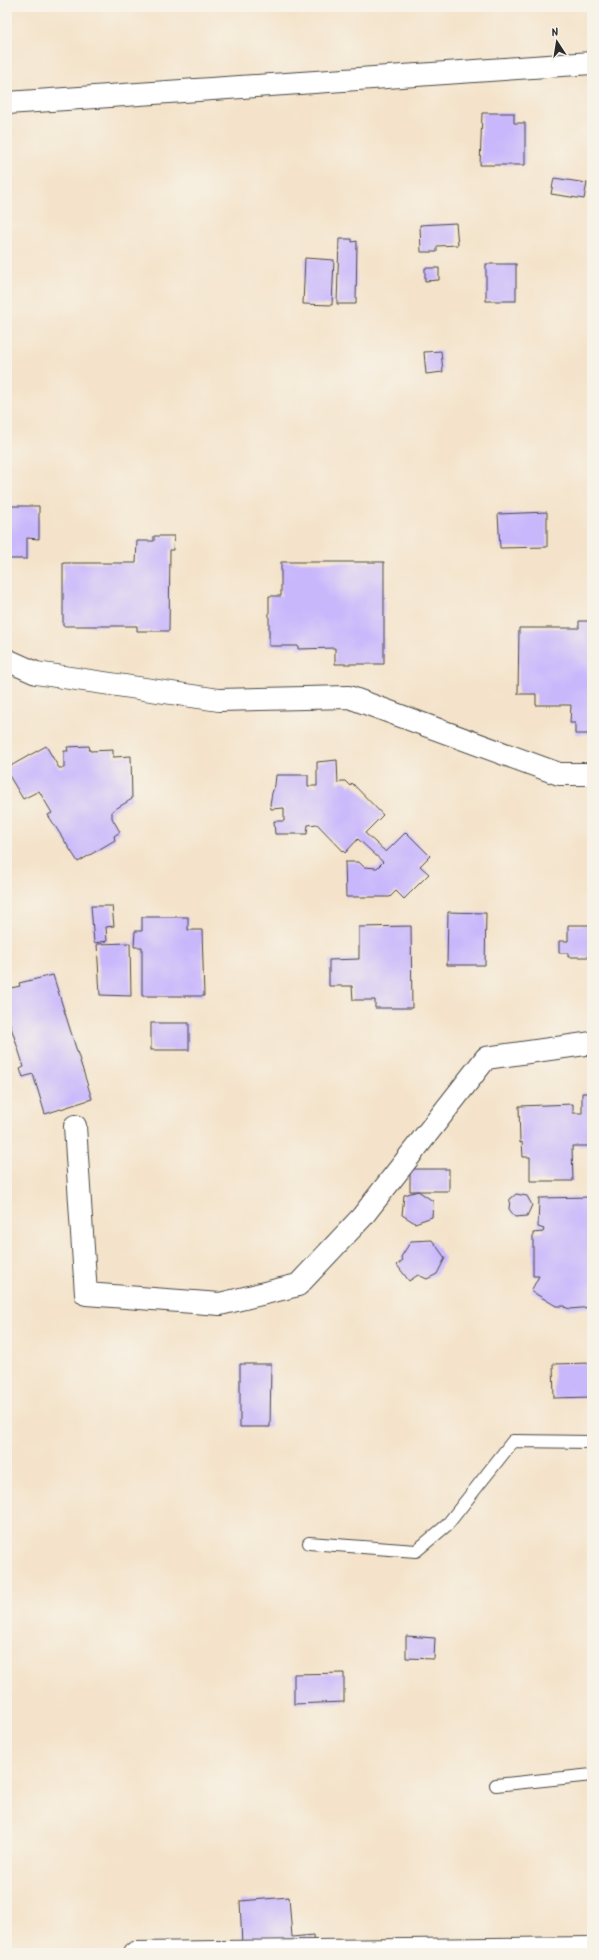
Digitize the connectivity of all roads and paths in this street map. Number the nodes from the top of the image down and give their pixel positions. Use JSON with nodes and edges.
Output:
{"nodes":[{"id":1,"x":592,"y":63,"type":"edge"},
{"id":2,"x":7,"y":103,"type":"edge"},
{"id":3,"x":7,"y":660,"type":"edge"},
{"id":4,"x":592,"y":774,"type":"edge"},
{"id":5,"x":592,"y":1043,"type":"edge"},
{"id":6,"x":75,"y":1126,"type":"dead end"},
{"id":7,"x":592,"y":1442,"type":"edge"},
{"id":8,"x":309,"y":1542,"type":"dead end"},
{"id":9,"x":592,"y":1776,"type":"edge"},
{"id":10,"x":496,"y":1785,"type":"dead end"},
{"id":11,"x":592,"y":1948,"type":"edge"},
{"id":12,"x":135,"y":1953,"type":"edge"}],
"edges":[{"from":1,"to":2,"type":"street"},
{"from":3,"to":4,"type":"street"},
{"from":5,"to":6,"type":"street"},
{"from":7,"to":8,"type":"lane"},
{"from":9,"to":10,"type":"lane"},
{"from":11,"to":12,"type":"street"}]}
